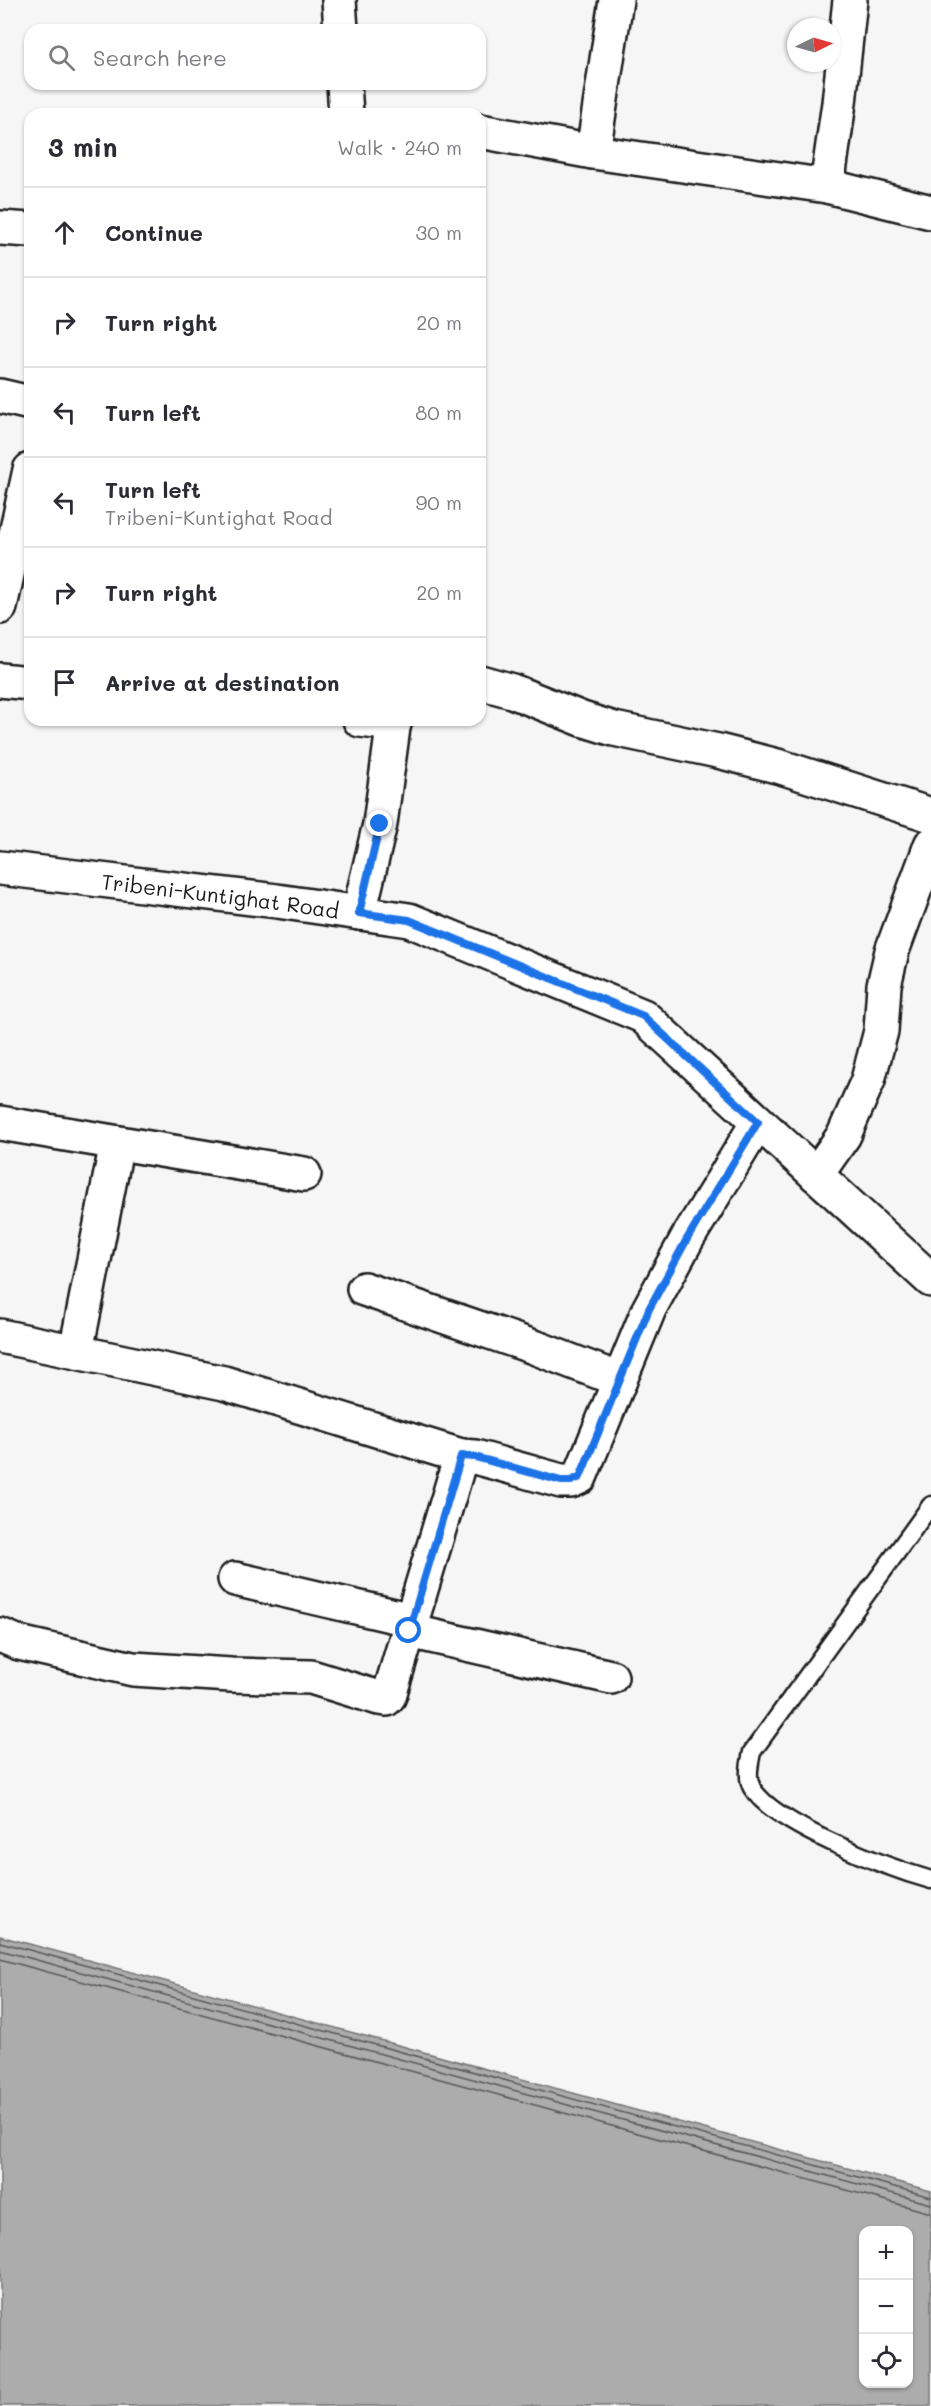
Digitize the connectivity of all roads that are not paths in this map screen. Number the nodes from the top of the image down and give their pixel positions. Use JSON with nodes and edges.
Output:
{"nodes":[{"id":1,"x":339,"y":0,"type":"edge"},
{"id":2,"x":616,"y":0,"type":"edge"},
{"id":3,"x":850,"y":0,"type":"edge"},
{"id":4,"x":341,"y":24,"type":"edge"},
{"id":5,"x":344,"y":90,"type":"edge"},
{"id":6,"x":346,"y":108,"type":"edge"},
{"id":7,"x":486,"y":132,"type":"edge"},
{"id":8,"x":593,"y":152,"type":"junction"},
{"id":9,"x":827,"y":186,"type":"junction"},
{"id":10,"x":931,"y":212,"type":"edge"},
{"id":11,"x":0,"y":228,"type":"edge"},
{"id":12,"x":24,"y":230,"type":"edge"},
{"id":13,"x":0,"y":396,"type":"edge"},
{"id":14,"x":24,"y":402,"type":"edge"},
{"id":15,"x":24,"y":528,"type":"edge"},
{"id":16,"x":0,"y":607,"type":"edge"},
{"id":17,"x":0,"y":680,"type":"edge"},
{"id":18,"x":24,"y":682,"type":"edge"},
{"id":19,"x":486,"y":684,"type":"edge"},
{"id":20,"x":393,"y":726,"type":"edge"},
{"id":21,"x":931,"y":815,"type":"edge"},
{"id":22,"x":931,"y":845,"type":"edge"},
{"id":23,"x":0,"y":868,"type":"edge"},
{"id":24,"x":359,"y":913,"type":"junction"},
{"id":25,"x":758,"y":1122,"type":"junction"},
{"id":26,"x":0,"y":1123,"type":"edge"},
{"id":27,"x":117,"y":1143,"type":"junction"},
{"id":28,"x":304,"y":1174,"type":"dead end"},
{"id":29,"x":816,"y":1175,"type":"junction"},
{"id":30,"x":931,"y":1280,"type":"edge"},
{"id":31,"x":364,"y":1289,"type":"dead end"},
{"id":32,"x":0,"y":1336,"type":"edge"},
{"id":33,"x":76,"y":1351,"type":"junction"},
{"id":34,"x":620,"y":1380,"type":"junction"},
{"id":35,"x":461,"y":1456,"type":"junction"},
{"id":36,"x":931,"y":1505,"type":"edge"},
{"id":37,"x":235,"y":1579,"type":"dead end"},
{"id":38,"x":410,"y":1625,"type":"junction"},
{"id":39,"x":0,"y":1635,"type":"edge"},
{"id":40,"x":611,"y":1677,"type":"dead end"},
{"id":41,"x":931,"y":1880,"type":"edge"}],
"edges":[{"from":1,"to":4,"type":"street"},
{"from":2,"to":8,"type":"street"},
{"from":3,"to":9,"type":"street"},
{"from":5,"to":6,"type":"street"},
{"from":7,"to":8,"type":"street"},
{"from":8,"to":9,"type":"street"},
{"from":9,"to":10,"type":"street"},
{"from":11,"to":12,"type":"street"},
{"from":13,"to":14,"type":"street"},
{"from":15,"to":16,"type":"street"},
{"from":17,"to":18,"type":"street"},
{"from":19,"to":21,"type":"street"},
{"from":20,"to":24,"type":"street"},
{"from":22,"to":29,"type":"street"},
{"from":23,"to":24,"type":"street","name":"Tribeni-Kuntighat Road"},
{"from":24,"to":25,"type":"street","name":"Tribeni-Kuntighat Road"},
{"from":25,"to":29,"type":"street","name":"Tribeni-Kuntighat Road"},
{"from":25,"to":34,"type":"street"},
{"from":26,"to":27,"type":"street"},
{"from":27,"to":28,"type":"street"},
{"from":27,"to":33,"type":"street"},
{"from":29,"to":30,"type":"street","name":"Tribeni-Kuntighat Road"},
{"from":31,"to":34,"type":"street"},
{"from":32,"to":33,"type":"street"},
{"from":33,"to":35,"type":"street"},
{"from":34,"to":35,"type":"street"},
{"from":35,"to":38,"type":"street"},
{"from":36,"to":41,"type":"lane"},
{"from":37,"to":38,"type":"street"},
{"from":38,"to":39,"type":"street"},
{"from":38,"to":40,"type":"street"}]}
